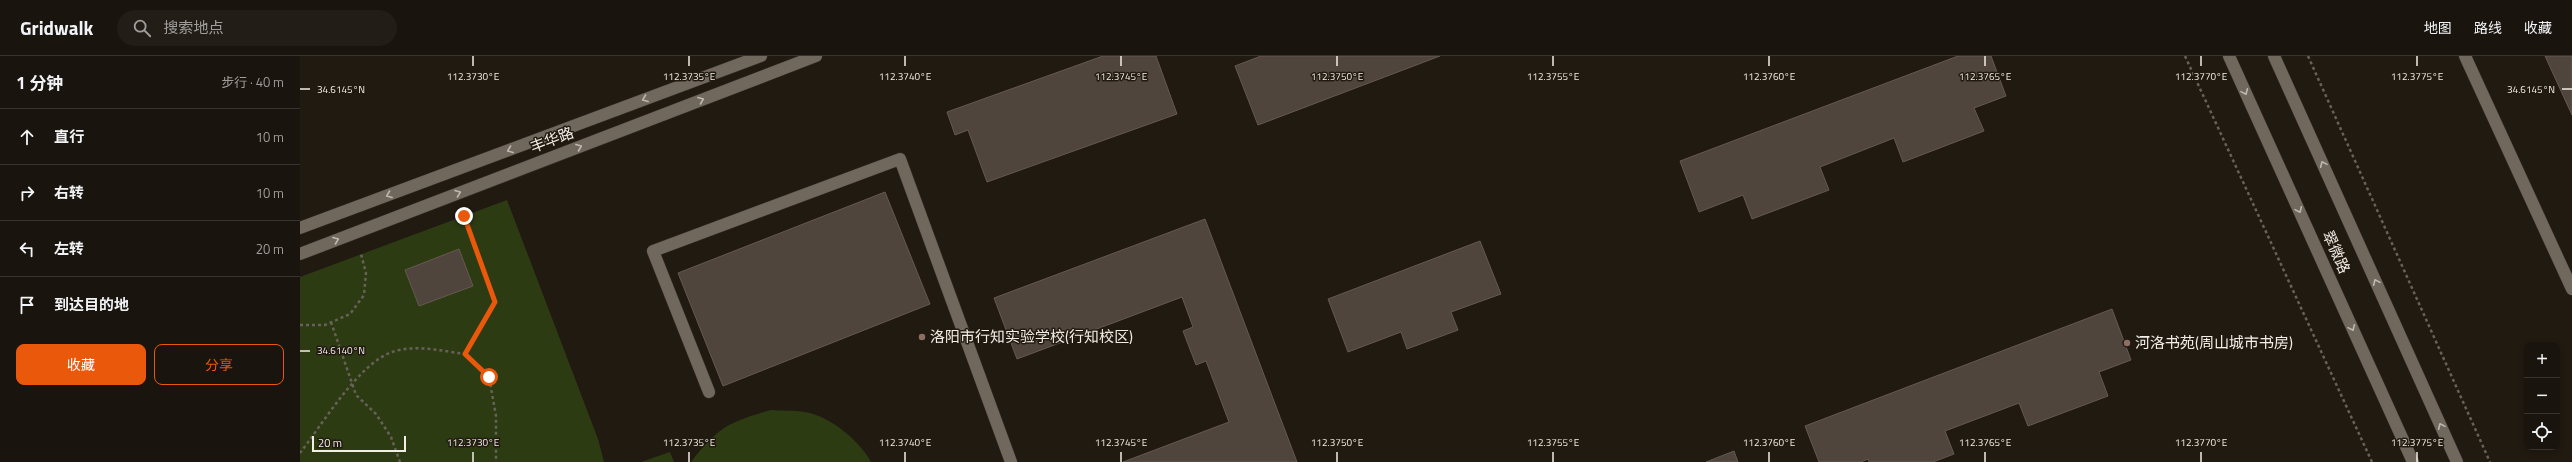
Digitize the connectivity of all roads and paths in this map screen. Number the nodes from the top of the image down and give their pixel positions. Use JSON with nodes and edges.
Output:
{"nodes":[{"id":1,"x":760,"y":56,"type":"edge"},
{"id":2,"x":816,"y":56,"type":"edge"},
{"id":3,"x":2185,"y":56,"type":"edge"},
{"id":4,"x":2229,"y":56,"type":"edge"},
{"id":5,"x":2274,"y":56,"type":"edge"},
{"id":6,"x":2308,"y":56,"type":"edge"},
{"id":7,"x":2465,"y":56,"type":"edge"},
{"id":8,"x":464,"y":216,"type":"dead end"},
{"id":9,"x":300,"y":228,"type":"edge"},
{"id":10,"x":300,"y":254,"type":"edge"},
{"id":11,"x":360,"y":254,"type":"dead end"},
{"id":12,"x":2572,"y":289,"type":"edge"},
{"id":13,"x":331,"y":322,"type":"junction"},
{"id":14,"x":300,"y":325,"type":"edge"},
{"id":15,"x":465,"y":354,"type":"junction"},
{"id":16,"x":352,"y":384,"type":"junction"},
{"id":17,"x":709,"y":392,"type":"dead end"},
{"id":18,"x":300,"y":453,"type":"edge"},
{"id":19,"x":400,"y":462,"type":"edge"},
{"id":20,"x":496,"y":462,"type":"edge"},
{"id":21,"x":1011,"y":462,"type":"edge"},
{"id":22,"x":2372,"y":462,"type":"edge"},
{"id":23,"x":2413,"y":462,"type":"edge"},
{"id":24,"x":2458,"y":462,"type":"edge"},
{"id":25,"x":2490,"y":462,"type":"edge"}],
"edges":[{"from":1,"to":9,"type":"street","name":"丰华路","one_way":true},
{"from":10,"to":2,"type":"street","name":"丰华路","one_way":true},
{"from":3,"to":22,"type":"path"},
{"from":4,"to":23,"type":"street","name":"翠微路","one_way":true},
{"from":24,"to":5,"type":"street","name":"翠微路","one_way":true},
{"from":6,"to":25,"type":"path"},
{"from":7,"to":12,"type":"street"},
{"from":8,"to":15,"type":"path"},
{"from":11,"to":13,"type":"path"},
{"from":13,"to":14,"type":"path"},
{"from":13,"to":16,"type":"path"},
{"from":15,"to":16,"type":"path"},
{"from":15,"to":20,"type":"path"},
{"from":16,"to":18,"type":"path"},
{"from":16,"to":19,"type":"path"},
{"from":17,"to":21,"type":"street"}]}
